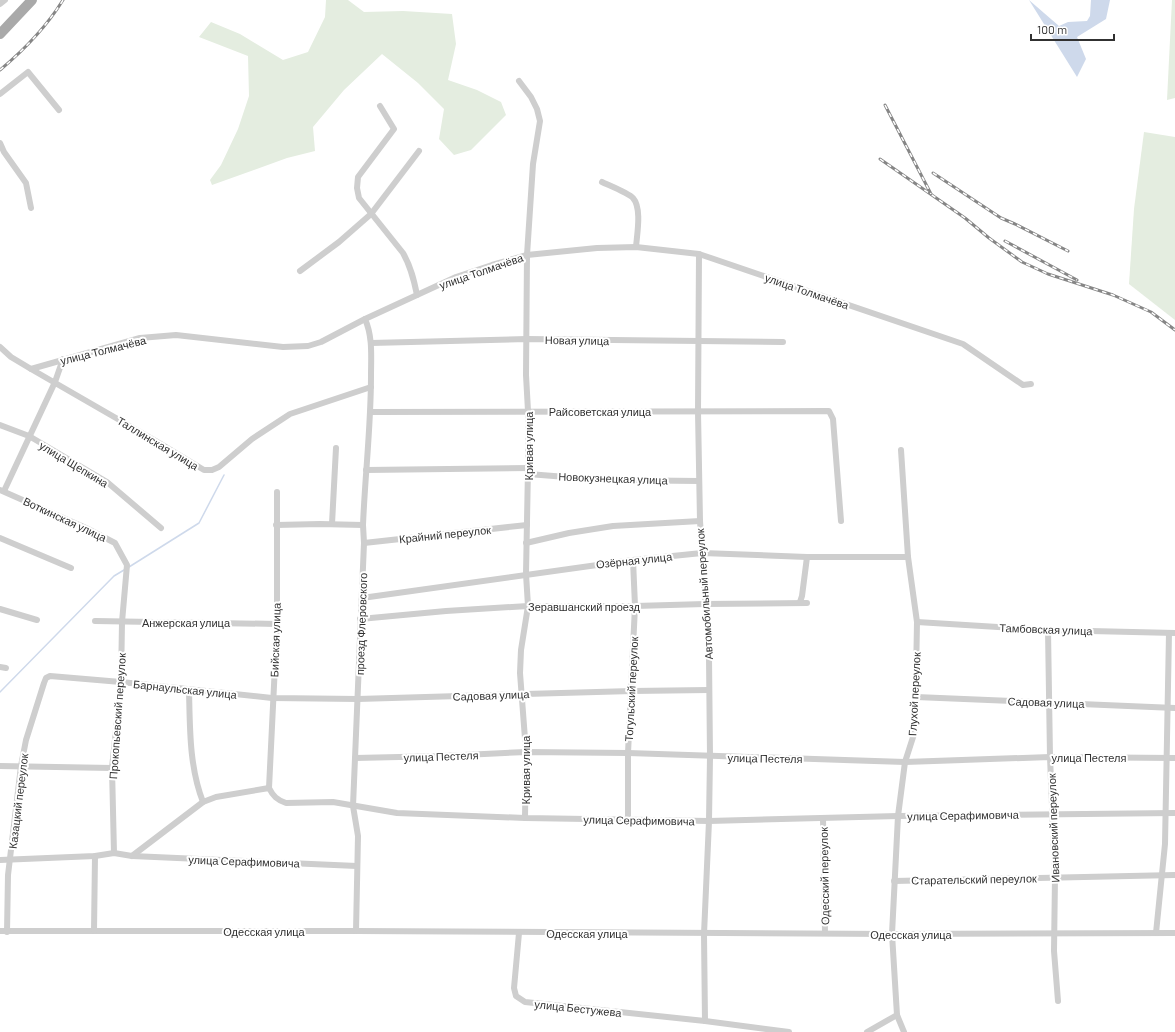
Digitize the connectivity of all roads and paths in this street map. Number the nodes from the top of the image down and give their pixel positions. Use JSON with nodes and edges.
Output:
{"nodes":[{"id":1,"x":5,"y":0,"type":"edge"},
{"id":2,"x":32,"y":0,"type":"edge"},
{"id":3,"x":0,"y":4,"type":"edge"},
{"id":4,"x":0,"y":34,"type":"edge"},
{"id":5,"x":519,"y":81,"type":"dead end"},
{"id":6,"x":0,"y":94,"type":"edge"},
{"id":7,"x":380,"y":106,"type":"dead end"},
{"id":8,"x":59,"y":110,"type":"dead end"},
{"id":9,"x":0,"y":143,"type":"edge"},
{"id":10,"x":419,"y":151,"type":"dead end"},
{"id":11,"x":602,"y":182,"type":"dead end"},
{"id":12,"x":31,"y":208,"type":"dead end"},
{"id":13,"x":371,"y":214,"type":"junction"},
{"id":14,"x":636,"y":247,"type":"junction"},
{"id":15,"x":699,"y":254,"type":"junction"},
{"id":16,"x":528,"y":255,"type":"junction"},
{"id":17,"x":300,"y":271,"type":"dead end"},
{"id":18,"x":417,"y":295,"type":"junction"},
{"id":19,"x":365,"y":319,"type":"junction"},
{"id":20,"x":527,"y":340,"type":"junction"},
{"id":21,"x":699,"y":341,"type":"junction"},
{"id":22,"x":783,"y":342,"type":"dead end"},
{"id":23,"x":371,"y":343,"type":"junction"},
{"id":24,"x":0,"y":346,"type":"edge"},
{"id":25,"x":63,"y":360,"type":"junction"},
{"id":26,"x":31,"y":369,"type":"junction"},
{"id":27,"x":55,"y":382,"type":"junction"},
{"id":28,"x":1031,"y":384,"type":"dead end"},
{"id":29,"x":371,"y":387,"type":"junction"},
{"id":30,"x":528,"y":411,"type":"junction"},
{"id":31,"x":371,"y":412,"type":"junction"},
{"id":32,"x":698,"y":412,"type":"junction"},
{"id":33,"x":0,"y":425,"type":"edge"},
{"id":34,"x":29,"y":436,"type":"junction"},
{"id":35,"x":336,"y":448,"type":"dead end"},
{"id":36,"x":901,"y":450,"type":"dead end"},
{"id":37,"x":366,"y":470,"type":"junction"},
{"id":38,"x":528,"y":471,"type":"junction"},
{"id":39,"x":699,"y":481,"type":"junction"},
{"id":40,"x":2,"y":491,"type":"edge"},
{"id":41,"x":276,"y":492,"type":"dead end"},
{"id":42,"x":700,"y":521,"type":"junction"},
{"id":43,"x":841,"y":521,"type":"dead end"},
{"id":44,"x":332,"y":524,"type":"junction"},
{"id":45,"x":276,"y":525,"type":"junction"},
{"id":46,"x":363,"y":525,"type":"junction"},
{"id":47,"x":527,"y":525,"type":"junction"},
{"id":48,"x":161,"y":528,"type":"dead end"},
{"id":49,"x":0,"y":538,"type":"edge"},
{"id":50,"x":364,"y":543,"type":"junction"},
{"id":51,"x":526,"y":543,"type":"junction"},
{"id":52,"x":702,"y":553,"type":"junction"},
{"id":53,"x":807,"y":557,"type":"junction"},
{"id":54,"x":908,"y":557,"type":"junction"},
{"id":55,"x":633,"y":560,"type":"junction"},
{"id":56,"x":71,"y":568,"type":"dead end"},
{"id":57,"x":526,"y":574,"type":"junction"},
{"id":58,"x":126,"y":579,"type":"joint"},
{"id":59,"x":362,"y":598,"type":"junction"},
{"id":60,"x":800,"y":602,"type":"junction"},
{"id":61,"x":807,"y":603,"type":"dead end"},
{"id":62,"x":705,"y":604,"type":"junction"},
{"id":63,"x":528,"y":606,"type":"junction"},
{"id":64,"x":635,"y":606,"type":"junction"},
{"id":65,"x":0,"y":609,"type":"edge"},
{"id":66,"x":360,"y":619,"type":"junction"},
{"id":67,"x":37,"y":620,"type":"dead end"},
{"id":68,"x":95,"y":621,"type":"dead end"},
{"id":69,"x":122,"y":622,"type":"junction"},
{"id":70,"x":917,"y":622,"type":"junction"},
{"id":71,"x":277,"y":624,"type":"junction"},
{"id":72,"x":1048,"y":630,"type":"junction"},
{"id":73,"x":1172,"y":633,"type":"edge"},
{"id":74,"x":50,"y":676,"type":"joint"},
{"id":75,"x":120,"y":682,"type":"junction"},
{"id":76,"x":190,"y":690,"type":"junction"},
{"id":77,"x":632,"y":690,"type":"junction"},
{"id":78,"x":709,"y":690,"type":"junction"},
{"id":79,"x":522,"y":694,"type":"junction"},
{"id":80,"x":916,"y":697,"type":"junction"},
{"id":81,"x":272,"y":698,"type":"junction"},
{"id":82,"x":358,"y":699,"type":"junction"},
{"id":83,"x":1049,"y":702,"type":"junction"},
{"id":84,"x":1167,"y":707,"type":"junction"},
{"id":85,"x":1175,"y":708,"type":"edge"},
{"id":86,"x":526,"y":752,"type":"junction"},
{"id":87,"x":628,"y":753,"type":"junction"},
{"id":88,"x":710,"y":757,"type":"junction"},
{"id":89,"x":1050,"y":757,"type":"junction"},
{"id":90,"x":355,"y":758,"type":"junction"},
{"id":91,"x":1167,"y":758,"type":"junction"},
{"id":92,"x":1175,"y":758,"type":"edge"},
{"id":93,"x":905,"y":762,"type":"junction"},
{"id":94,"x":0,"y":766,"type":"edge"},
{"id":95,"x":21,"y":766,"type":"junction"},
{"id":96,"x":112,"y":768,"type":"junction"},
{"id":97,"x":269,"y":788,"type":"junction"},
{"id":98,"x":203,"y":802,"type":"junction"},
{"id":99,"x":353,"y":806,"type":"junction"},
{"id":100,"x":1175,"y":813,"type":"edge"},
{"id":101,"x":1052,"y":814,"type":"junction"},
{"id":102,"x":1165,"y":814,"type":"junction"},
{"id":103,"x":898,"y":816,"type":"junction"},
{"id":104,"x":525,"y":818,"type":"junction"},
{"id":105,"x":823,"y":818,"type":"junction"},
{"id":106,"x":628,"y":820,"type":"junction"},
{"id":107,"x":709,"y":821,"type":"junction"},
{"id":108,"x":114,"y":853,"type":"junction"},
{"id":109,"x":95,"y":856,"type":"junction"},
{"id":110,"x":132,"y":856,"type":"junction"},
{"id":111,"x":0,"y":860,"type":"edge"},
{"id":112,"x":11,"y":861,"type":"junction"},
{"id":113,"x":357,"y":866,"type":"junction"},
{"id":114,"x":1175,"y":875,"type":"edge"},
{"id":115,"x":1162,"y":876,"type":"junction"},
{"id":116,"x":1055,"y":877,"type":"junction"},
{"id":117,"x":894,"y":881,"type":"junction"},
{"id":118,"x":0,"y":931,"type":"edge"},
{"id":119,"x":94,"y":931,"type":"junction"},
{"id":120,"x":356,"y":931,"type":"junction"},
{"id":121,"x":7,"y":932,"type":"junction"},
{"id":122,"x":519,"y":933,"type":"junction"},
{"id":123,"x":825,"y":933,"type":"junction"},
{"id":124,"x":1055,"y":933,"type":"junction"},
{"id":125,"x":1156,"y":933,"type":"junction"},
{"id":126,"x":1175,"y":933,"type":"edge"},
{"id":127,"x":704,"y":934,"type":"junction"},
{"id":128,"x":892,"y":934,"type":"junction"},
{"id":129,"x":1058,"y":1001,"type":"dead end"},
{"id":130,"x":897,"y":1015,"type":"junction"},
{"id":131,"x":705,"y":1021,"type":"junction"},
{"id":132,"x":789,"y":1032,"type":"edge"},
{"id":133,"x":867,"y":1032,"type":"edge"},
{"id":134,"x":904,"y":1032,"type":"edge"}],
"edges":[{"from":1,"to":3,"type":"street"},
{"from":2,"to":4,"type":"main road"},
{"from":5,"to":16,"type":"street","name":"Кривая улица"},
{"from":6,"to":8,"type":"street"},
{"from":7,"to":13,"type":"street"},
{"from":9,"to":12,"type":"street"},
{"from":10,"to":13,"type":"street"},
{"from":11,"to":14,"type":"street"},
{"from":13,"to":17,"type":"street"},
{"from":13,"to":18,"type":"street"},
{"from":14,"to":15,"type":"street","name":"улица Толмачёва"},
{"from":14,"to":16,"type":"street","name":"улица Толмачёва"},
{"from":15,"to":21,"type":"street","name":"Автомобильный переулок"},
{"from":15,"to":28,"type":"street","name":"улица Толмачёва"},
{"from":16,"to":18,"type":"street","name":"улица Толмачёва"},
{"from":16,"to":20,"type":"street","name":"Кривая улица"},
{"from":18,"to":19,"type":"street","name":"улица Толмачёва"},
{"from":19,"to":23,"type":"street","name":"проезд Флеровского"},
{"from":19,"to":25,"type":"street","name":"улица Толмачёва"},
{"from":20,"to":21,"type":"street","name":"Новая улица"},
{"from":20,"to":23,"type":"street","name":"Новая улица"},
{"from":20,"to":30,"type":"street","name":"Кривая улица"},
{"from":21,"to":22,"type":"street","name":"Новая улица"},
{"from":21,"to":32,"type":"street","name":"Автомобильный переулок"},
{"from":23,"to":29,"type":"street","name":"проезд Флеровского"},
{"from":24,"to":26,"type":"street"},
{"from":25,"to":26,"type":"street","name":"улица Толмачёва"},
{"from":25,"to":27,"type":"street"},
{"from":26,"to":27,"type":"street","name":"Таллинская улица"},
{"from":27,"to":29,"type":"street","name":"Таллинская улица"},
{"from":27,"to":34,"type":"street"},
{"from":29,"to":31,"type":"street","name":"проезд Флеровского"},
{"from":30,"to":31,"type":"street","name":"Райсоветская улица"},
{"from":30,"to":32,"type":"street","name":"Райсоветская улица"},
{"from":30,"to":38,"type":"street","name":"Кривая улица"},
{"from":31,"to":37,"type":"street","name":"проезд Флеровского"},
{"from":32,"to":39,"type":"street","name":"Автомобильный переулок"},
{"from":32,"to":43,"type":"street","name":"Райсоветская улица"},
{"from":33,"to":34,"type":"street","name":"улица Щепкина"},
{"from":34,"to":40,"type":"street"},
{"from":34,"to":48,"type":"street","name":"улица Щепкина"},
{"from":35,"to":44,"type":"street"},
{"from":36,"to":54,"type":"street","name":"Глухой переулок"},
{"from":37,"to":38,"type":"street","name":"Новокузнецкая улица"},
{"from":37,"to":46,"type":"street","name":"проезд Флеровского"},
{"from":38,"to":39,"type":"street","name":"Новокузнецкая улица"},
{"from":38,"to":47,"type":"street","name":"Кривая улица"},
{"from":39,"to":42,"type":"street","name":"Автомобильный переулок"},
{"from":40,"to":58,"type":"street","name":"Воткинская улица"},
{"from":41,"to":45,"type":"street","name":"Бийская улица"},
{"from":42,"to":51,"type":"street"},
{"from":42,"to":52,"type":"street","name":"Автомобильный переулок"},
{"from":44,"to":45,"type":"street"},
{"from":44,"to":46,"type":"street"},
{"from":45,"to":71,"type":"street","name":"Бийская улица"},
{"from":46,"to":50,"type":"street","name":"проезд Флеровского"},
{"from":47,"to":50,"type":"street","name":"Крайний переулок"},
{"from":47,"to":51,"type":"street","name":"Кривая улица"},
{"from":49,"to":56,"type":"street"},
{"from":50,"to":59,"type":"street","name":"проезд Флеровского"},
{"from":51,"to":57,"type":"street","name":"Кривая улица"},
{"from":52,"to":53,"type":"street","name":"Озёрная улица"},
{"from":52,"to":55,"type":"street","name":"Озёрная улица"},
{"from":52,"to":62,"type":"street","name":"Автомобильный переулок"},
{"from":53,"to":54,"type":"street","name":"Озёрная улица"},
{"from":53,"to":60,"type":"street"},
{"from":54,"to":70,"type":"street","name":"Глухой переулок"},
{"from":55,"to":57,"type":"street","name":"Озёрная улица"},
{"from":55,"to":64,"type":"street","name":"Тогульский переулок"},
{"from":57,"to":59,"type":"street","name":"Озёрная улица"},
{"from":57,"to":63,"type":"street","name":"Кривая улица"},
{"from":58,"to":69,"type":"street","name":"Прокопьевский переулок"},
{"from":59,"to":66,"type":"street","name":"проезд Флеровского"},
{"from":60,"to":61,"type":"street","name":"Зеравшанский проезд"},
{"from":60,"to":62,"type":"street","name":"Зеравшанский проезд"},
{"from":62,"to":64,"type":"street","name":"Зеравшанский проезд"},
{"from":62,"to":78,"type":"street","name":"Автомобильный переулок"},
{"from":63,"to":64,"type":"street","name":"Зеравшанский проезд"},
{"from":63,"to":66,"type":"street","name":"Зеравшанский проезд"},
{"from":63,"to":79,"type":"street","name":"Кривая улица"},
{"from":64,"to":77,"type":"street","name":"Тогульский переулок"},
{"from":65,"to":67,"type":"street"},
{"from":66,"to":82,"type":"street","name":"проезд Флеровского"},
{"from":68,"to":69,"type":"street","name":"Анжерская улица"},
{"from":69,"to":71,"type":"street","name":"Анжерская улица"},
{"from":69,"to":75,"type":"street","name":"Прокопьевский переулок"},
{"from":70,"to":72,"type":"street","name":"Тамбовская улица"},
{"from":70,"to":80,"type":"street","name":"Глухой переулок"},
{"from":71,"to":81,"type":"street","name":"Бийская улица"},
{"from":72,"to":73,"type":"street","name":"Тамбовская улица"},
{"from":72,"to":83,"type":"street","name":"Ивановский переулок"},
{"from":73,"to":84,"type":"street"},
{"from":74,"to":75,"type":"street","name":"Барнаульская улица"},
{"from":74,"to":95,"type":"street","name":"Казацкий переулок"},
{"from":75,"to":76,"type":"street","name":"Барнаульская улица"},
{"from":75,"to":96,"type":"street","name":"Прокопьевский переулок"},
{"from":76,"to":81,"type":"street","name":"Барнаульская улица"},
{"from":76,"to":98,"type":"street"},
{"from":77,"to":78,"type":"street","name":"Садовая улица"},
{"from":77,"to":79,"type":"street","name":"Садовая улица"},
{"from":77,"to":87,"type":"street","name":"Тогульский переулок"},
{"from":78,"to":88,"type":"street","name":"Автомобильный переулок"},
{"from":79,"to":82,"type":"street","name":"Садовая улица"},
{"from":79,"to":86,"type":"street","name":"Кривая улица"},
{"from":80,"to":83,"type":"street","name":"Садовая улица"},
{"from":80,"to":93,"type":"street","name":"Глухой переулок"},
{"from":81,"to":82,"type":"street","name":"Садовая улица"},
{"from":81,"to":97,"type":"street","name":"Бийская улица"},
{"from":82,"to":90,"type":"street","name":"проезд Флеровского"},
{"from":83,"to":84,"type":"street","name":"Садовая улица"},
{"from":83,"to":89,"type":"street","name":"Ивановский переулок"},
{"from":84,"to":85,"type":"street","name":"Садовая улица"},
{"from":84,"to":91,"type":"street"},
{"from":86,"to":87,"type":"street","name":"улица Пестеля"},
{"from":86,"to":90,"type":"street","name":"улица Пестеля"},
{"from":86,"to":104,"type":"street","name":"Кривая улица"},
{"from":87,"to":88,"type":"street","name":"улица Пестеля"},
{"from":87,"to":106,"type":"street","name":"Тогульский переулок"},
{"from":88,"to":93,"type":"street","name":"улица Пестеля"},
{"from":88,"to":107,"type":"street","name":"Автомобильный переулок"},
{"from":89,"to":91,"type":"street","name":"улица Пестеля"},
{"from":89,"to":93,"type":"street","name":"улица Пестеля"},
{"from":89,"to":101,"type":"street","name":"Ивановский переулок"},
{"from":90,"to":99,"type":"street","name":"проезд Флеровского"},
{"from":91,"to":92,"type":"street","name":"улица Пестеля"},
{"from":91,"to":102,"type":"street"},
{"from":93,"to":103,"type":"street","name":"Глухой переулок"},
{"from":94,"to":95,"type":"street"},
{"from":95,"to":96,"type":"street"},
{"from":95,"to":112,"type":"street","name":"Казацкий переулок"},
{"from":96,"to":108,"type":"street","name":"Прокопьевский переулок"},
{"from":97,"to":98,"type":"street"},
{"from":97,"to":99,"type":"street","name":"улица Серафимовича"},
{"from":98,"to":110,"type":"street"},
{"from":99,"to":104,"type":"street","name":"улица Серафимовича"},
{"from":99,"to":113,"type":"street","name":"проезд Флеровского"},
{"from":100,"to":102,"type":"street","name":"улица Серафимовича"},
{"from":101,"to":102,"type":"street","name":"улица Серафимовича"},
{"from":101,"to":103,"type":"street","name":"улица Серафимовича"},
{"from":101,"to":116,"type":"street","name":"Ивановский переулок"},
{"from":102,"to":115,"type":"street"},
{"from":103,"to":105,"type":"street","name":"улица Серафимовича"},
{"from":103,"to":117,"type":"street","name":"Глухой переулок"},
{"from":104,"to":106,"type":"street","name":"улица Серафимовича"},
{"from":105,"to":107,"type":"street","name":"улица Серафимовича"},
{"from":105,"to":123,"type":"street","name":"Одесский переулок"},
{"from":106,"to":107,"type":"street","name":"улица Серафимовича"},
{"from":107,"to":127,"type":"street","name":"Автомобильный переулок"},
{"from":108,"to":109,"type":"street","name":"улица Серафимовича"},
{"from":108,"to":110,"type":"street","name":"улица Серафимовича"},
{"from":109,"to":112,"type":"street","name":"улица Серафимовича"},
{"from":109,"to":119,"type":"street"},
{"from":110,"to":113,"type":"street","name":"улица Серафимовича"},
{"from":111,"to":112,"type":"street","name":"улица Серафимовича"},
{"from":112,"to":121,"type":"street","name":"Казацкий переулок"},
{"from":113,"to":120,"type":"street","name":"проезд Флеровского"},
{"from":114,"to":115,"type":"street","name":"Старательский переулок"},
{"from":115,"to":116,"type":"street","name":"Старательский переулок"},
{"from":115,"to":125,"type":"street"},
{"from":116,"to":117,"type":"street","name":"Старательский переулок"},
{"from":116,"to":124,"type":"street","name":"Ивановский переулок"},
{"from":117,"to":128,"type":"street","name":"Глухой переулок"},
{"from":118,"to":121,"type":"street","name":"Одесская улица"},
{"from":119,"to":120,"type":"street","name":"Одесская улица"},
{"from":119,"to":121,"type":"street","name":"Одесская улица"},
{"from":120,"to":122,"type":"street","name":"Одесская улица"},
{"from":122,"to":127,"type":"street","name":"Одесская улица"},
{"from":122,"to":131,"type":"street","name":"улица Бестужева"},
{"from":123,"to":127,"type":"street","name":"Одесская улица"},
{"from":123,"to":128,"type":"street","name":"Одесская улица"},
{"from":124,"to":125,"type":"street","name":"Одесская улица"},
{"from":124,"to":128,"type":"street","name":"Одесская улица"},
{"from":124,"to":129,"type":"street","name":"Ивановский переулок"},
{"from":125,"to":126,"type":"street","name":"Одесская улица"},
{"from":127,"to":131,"type":"street"},
{"from":128,"to":130,"type":"street","name":"Глухой переулок"},
{"from":130,"to":133,"type":"street"},
{"from":130,"to":134,"type":"street","name":"Глухой переулок"},
{"from":131,"to":132,"type":"street","name":"улица Бестужева"}]}
